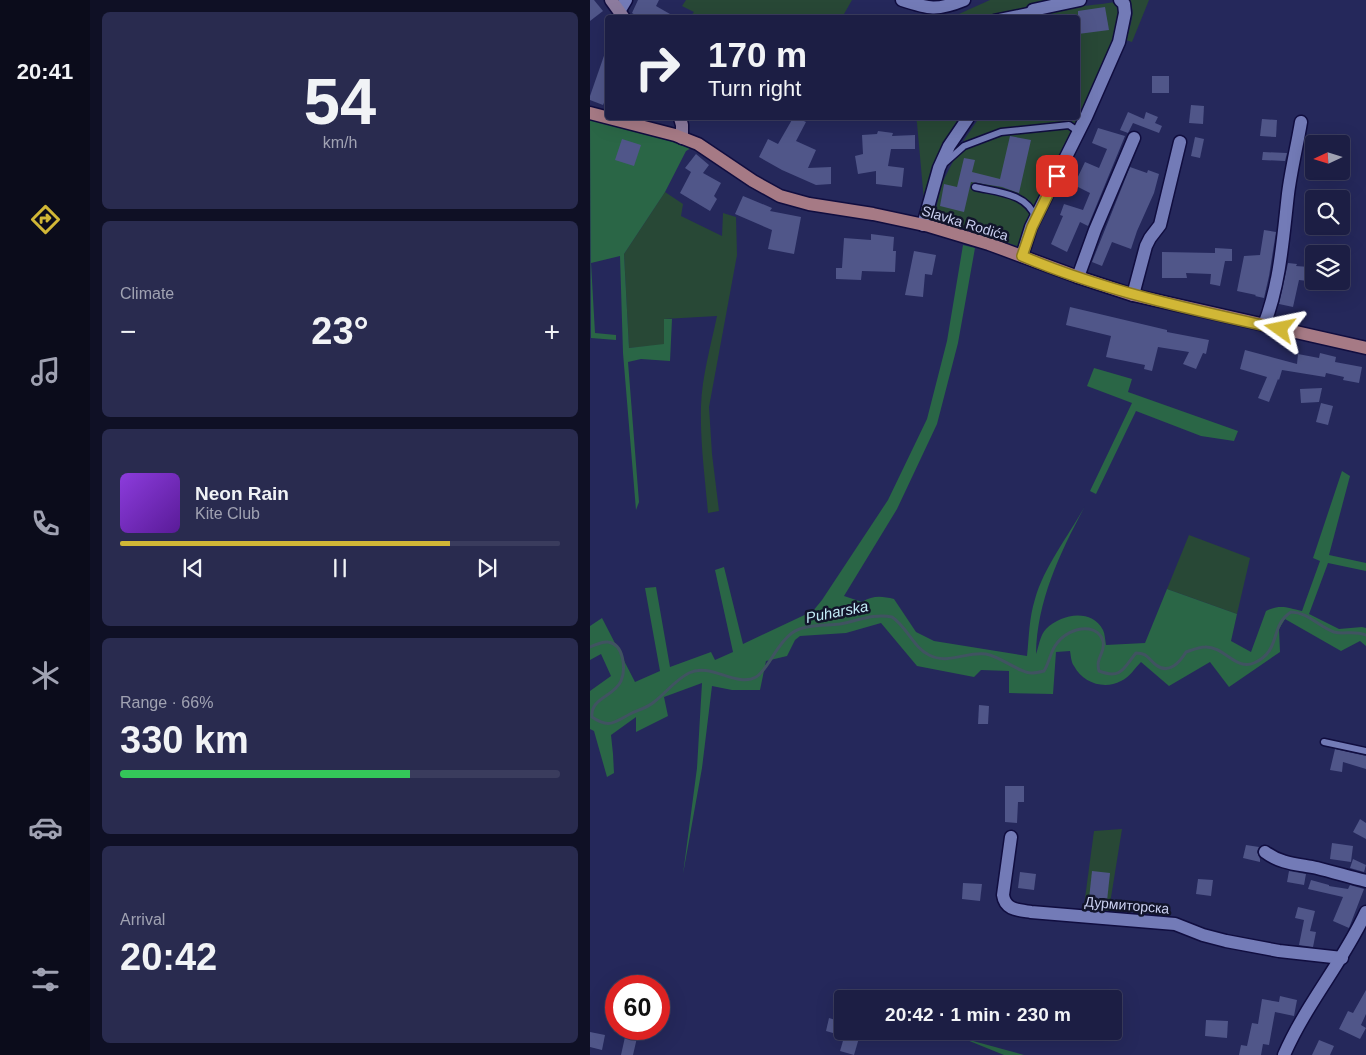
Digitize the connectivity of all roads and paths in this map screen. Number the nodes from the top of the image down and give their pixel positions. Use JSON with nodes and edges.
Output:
{"nodes":[{"id":1,"x":964,"y":0,"type":"edge"},
{"id":2,"x":1080,"y":0,"type":"edge"},
{"id":3,"x":1120,"y":0,"type":"edge"},
{"id":4,"x":911,"y":1,"type":"edge"},
{"id":5,"x":1031,"y":14,"type":"edge"},
{"id":6,"x":590,"y":113,"type":"edge"},
{"id":7,"x":605,"y":117,"type":"edge"},
{"id":8,"x":616,"y":120,"type":"edge"},
{"id":9,"x":681,"y":120,"type":"edge"},
{"id":10,"x":967,"y":120,"type":"edge"},
{"id":11,"x":1301,"y":122,"type":"dead end"},
{"id":12,"x":1079,"y":132,"type":"junction"},
{"id":13,"x":682,"y":138,"type":"junction"},
{"id":14,"x":1134,"y":138,"type":"dead end"},
{"id":15,"x":1180,"y":142,"type":"dead end"},
{"id":16,"x":939,"y":168,"type":"junction"},
{"id":17,"x":975,"y":187,"type":"dead end"},
{"id":18,"x":1035,"y":220,"type":"junction"},
{"id":19,"x":923,"y":224,"type":"junction"},
{"id":20,"x":1022,"y":256,"type":"junction"},
{"id":21,"x":1078,"y":277,"type":"junction"},
{"id":22,"x":1133,"y":295,"type":"junction"},
{"id":23,"x":1264,"y":325,"type":"junction"},
{"id":24,"x":1366,"y":348,"type":"edge"},
{"id":25,"x":1324,"y":742,"type":"dead end"},
{"id":26,"x":1366,"y":751,"type":"edge"},
{"id":27,"x":1011,"y":838,"type":"dead end"},
{"id":28,"x":1265,"y":852,"type":"dead end"},
{"id":29,"x":1366,"y":881,"type":"edge"},
{"id":30,"x":1366,"y":912,"type":"edge"},
{"id":31,"x":1342,"y":958,"type":"junction"},
{"id":32,"x":1284,"y":1055,"type":"edge"}],
"edges":[{"from":1,"to":4,"type":"street"},
{"from":2,"to":5,"type":"street"},
{"from":3,"to":12,"type":"street"},
{"from":6,"to":7,"type":"main road","name":"Slavka Rodića"},
{"from":8,"to":13,"type":"main road","name":"Slavka Rodića"},
{"from":9,"to":13,"type":"main road"},
{"from":10,"to":16,"type":"street"},
{"from":11,"to":23,"type":"street"},
{"from":12,"to":16,"type":"lane"},
{"from":12,"to":18,"type":"street"},
{"from":13,"to":19,"type":"main road","name":"Slavka Rodića"},
{"from":14,"to":21,"type":"street"},
{"from":15,"to":22,"type":"street"},
{"from":16,"to":19,"type":"street"},
{"from":17,"to":18,"type":"lane"},
{"from":18,"to":20,"type":"street"},
{"from":19,"to":20,"type":"main road","name":"Slavka Rodića"},
{"from":20,"to":21,"type":"main road","name":"Slavka Rodića"},
{"from":21,"to":22,"type":"main road","name":"Slavka Rodića"},
{"from":22,"to":23,"type":"main road","name":"Slavka Rodića"},
{"from":23,"to":24,"type":"main road","name":"Slavka Rodića"},
{"from":25,"to":26,"type":"lane"},
{"from":27,"to":31,"type":"street","name":"Дурмиторска"},
{"from":28,"to":29,"type":"street"},
{"from":30,"to":31,"type":"street"},
{"from":31,"to":32,"type":"street"}]}
